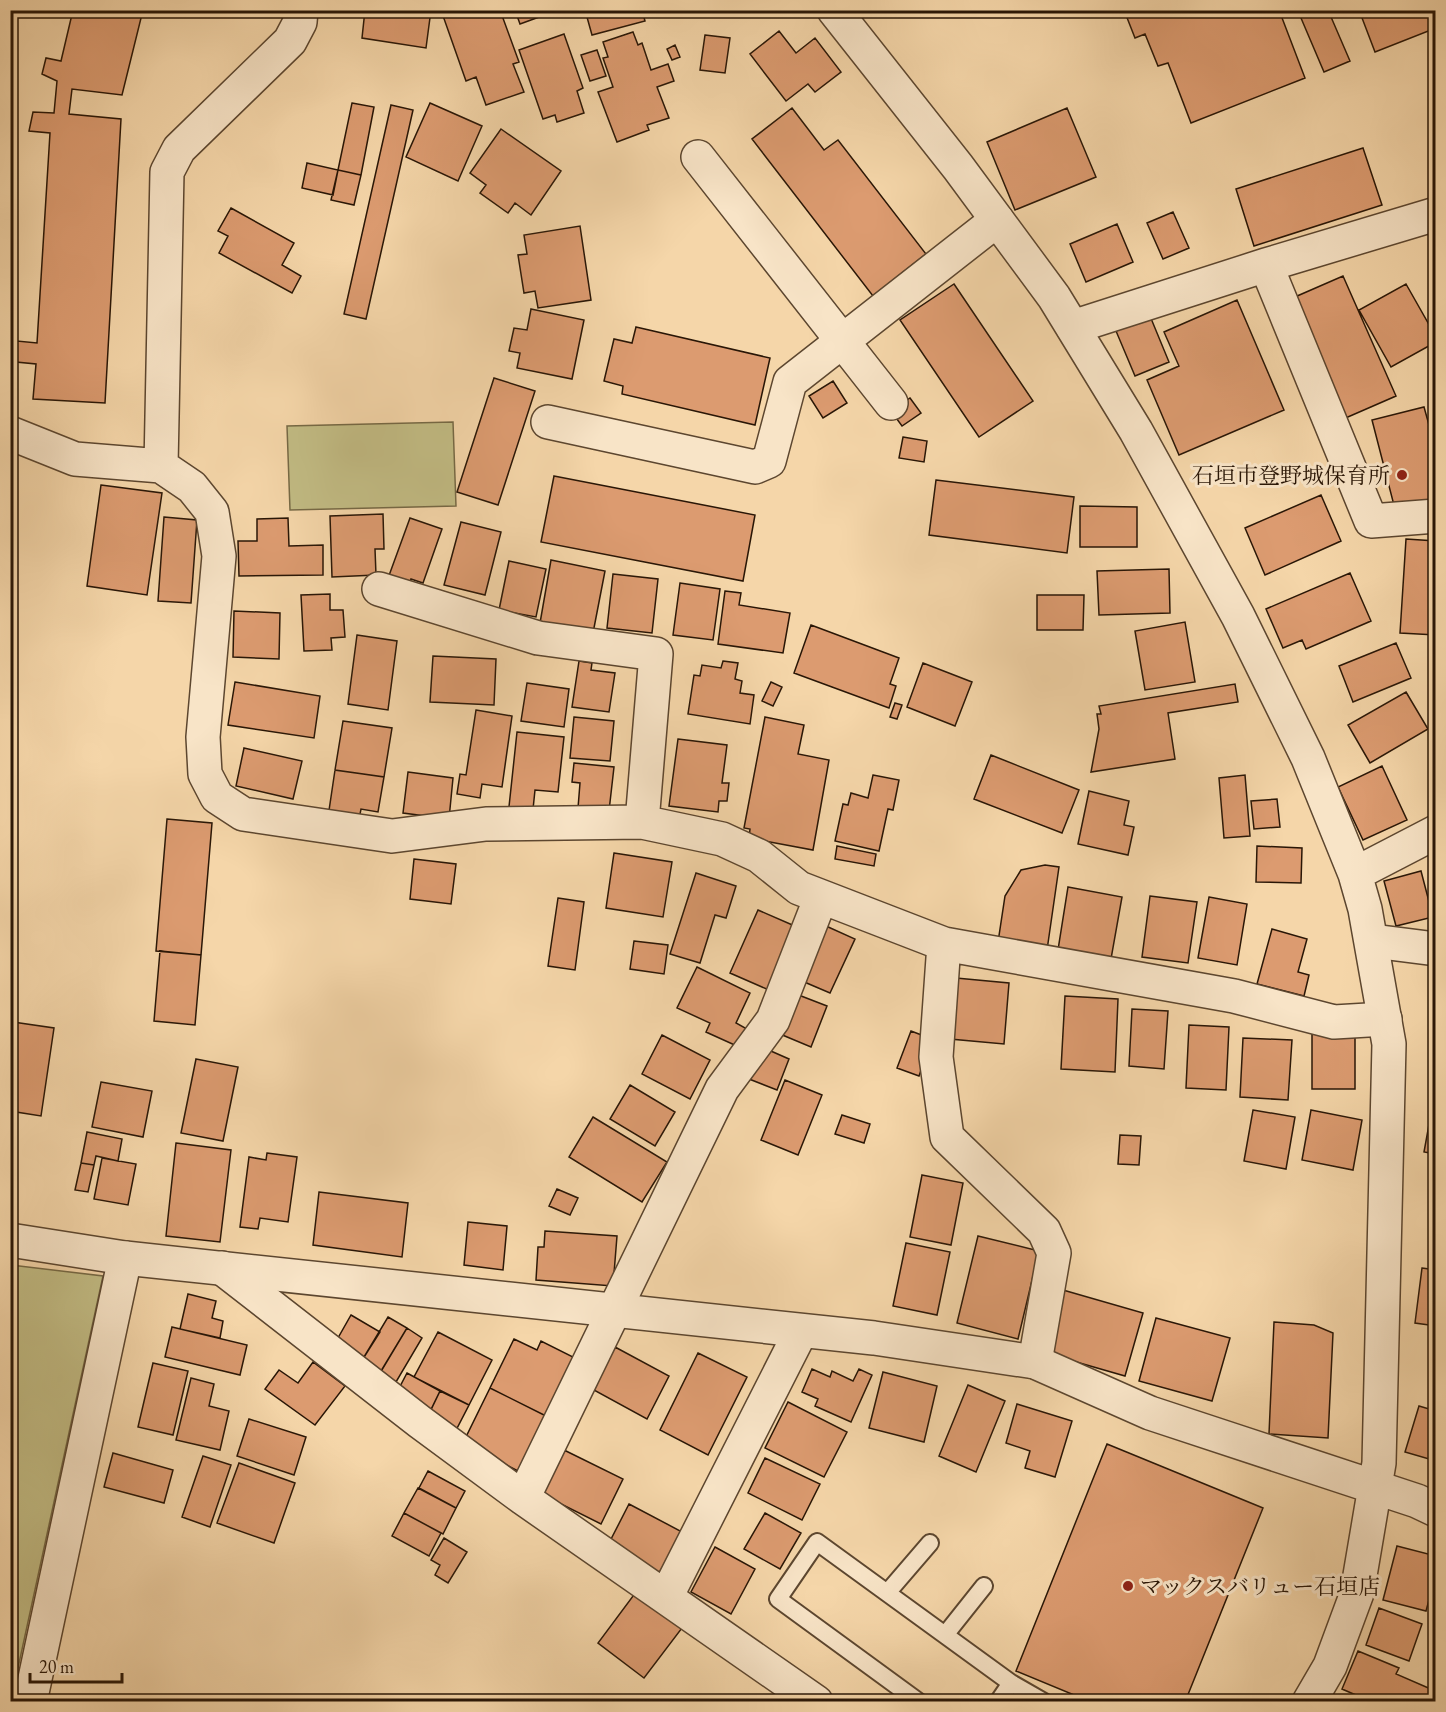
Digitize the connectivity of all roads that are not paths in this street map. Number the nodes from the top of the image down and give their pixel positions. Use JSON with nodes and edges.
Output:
{"nodes":[{"id":1,"x":301,"y":10,"type":"edge"},
{"id":2,"x":834,"y":10,"type":"edge"},
{"id":3,"x":698,"y":157,"type":"dead end"},
{"id":4,"x":1436,"y":214,"type":"edge"},
{"id":5,"x":997,"y":220,"type":"junction"},
{"id":6,"x":1266,"y":264,"type":"junction"},
{"id":7,"x":1073,"y":327,"type":"junction"},
{"id":8,"x":844,"y":340,"type":"junction"},
{"id":9,"x":891,"y":403,"type":"dead end"},
{"id":10,"x":548,"y":422,"type":"dead end"},
{"id":11,"x":10,"y":433,"type":"edge"},
{"id":12,"x":160,"y":466,"type":"junction"},
{"id":13,"x":1436,"y":516,"type":"edge"},
{"id":14,"x":379,"y":589,"type":"dead end"},
{"id":15,"x":642,"y":822,"type":"junction"},
{"id":16,"x":1436,"y":832,"type":"edge"},
{"id":17,"x":1355,"y":874,"type":"junction"},
{"id":18,"x":821,"y":897,"type":"junction"},
{"id":19,"x":1373,"y":941,"type":"junction"},
{"id":20,"x":944,"y":944,"type":"junction"},
{"id":21,"x":1436,"y":949,"type":"edge"},
{"id":22,"x":1385,"y":1019,"type":"junction"},
{"id":23,"x":10,"y":1240,"type":"edge"},
{"id":24,"x":125,"y":1258,"type":"junction"},
{"id":25,"x":222,"y":1268,"type":"junction"},
{"id":26,"x":612,"y":1311,"type":"junction"},
{"id":27,"x":801,"y":1331,"type":"junction"},
{"id":28,"x":1035,"y":1362,"type":"junction"},
{"id":29,"x":1376,"y":1487,"type":"junction"},
{"id":30,"x":523,"y":1498,"type":"junction"},
{"id":31,"x":1436,"y":1510,"type":"edge"},
{"id":32,"x":930,"y":1543,"type":"dead end"},
{"id":33,"x":984,"y":1586,"type":"dead end"},
{"id":34,"x":887,"y":1593,"type":"junction"},
{"id":35,"x":666,"y":1597,"type":"junction"},
{"id":36,"x":945,"y":1635,"type":"junction"},
{"id":37,"x":1011,"y":1683,"type":"junction"},
{"id":38,"x":30,"y":1701,"type":"edge"},
{"id":39,"x":816,"y":1701,"type":"edge"},
{"id":40,"x":919,"y":1701,"type":"edge"},
{"id":41,"x":998,"y":1701,"type":"edge"},
{"id":42,"x":1044,"y":1701,"type":"edge"},
{"id":43,"x":1309,"y":1701,"type":"edge"}],
"edges":[{"from":1,"to":12,"type":"street"},
{"from":2,"to":5,"type":"street"},
{"from":3,"to":8,"type":"street"},
{"from":4,"to":6,"type":"street"},
{"from":5,"to":7,"type":"street"},
{"from":5,"to":8,"type":"street"},
{"from":6,"to":7,"type":"street"},
{"from":6,"to":13,"type":"street"},
{"from":7,"to":17,"type":"street"},
{"from":8,"to":9,"type":"street"},
{"from":8,"to":10,"type":"street"},
{"from":11,"to":12,"type":"street"},
{"from":12,"to":15,"type":"street"},
{"from":14,"to":15,"type":"street"},
{"from":15,"to":18,"type":"street"},
{"from":16,"to":17,"type":"street"},
{"from":17,"to":19,"type":"street"},
{"from":18,"to":20,"type":"street"},
{"from":18,"to":26,"type":"street"},
{"from":19,"to":21,"type":"street"},
{"from":19,"to":22,"type":"street"},
{"from":20,"to":22,"type":"street"},
{"from":20,"to":28,"type":"street"},
{"from":22,"to":29,"type":"street"},
{"from":23,"to":24,"type":"street"},
{"from":24,"to":25,"type":"street"},
{"from":24,"to":38,"type":"street"},
{"from":25,"to":26,"type":"street"},
{"from":25,"to":30,"type":"street"},
{"from":26,"to":27,"type":"street"},
{"from":26,"to":30,"type":"street"},
{"from":27,"to":28,"type":"street"},
{"from":27,"to":35,"type":"street"},
{"from":28,"to":29,"type":"street"},
{"from":29,"to":31,"type":"street"},
{"from":29,"to":43,"type":"street"},
{"from":30,"to":35,"type":"street"},
{"from":32,"to":34,"type":"lane"},
{"from":33,"to":36,"type":"lane"},
{"from":34,"to":36,"type":"lane"},
{"from":34,"to":40,"type":"lane"},
{"from":35,"to":39,"type":"street"},
{"from":36,"to":37,"type":"lane"},
{"from":37,"to":41,"type":"lane"},
{"from":37,"to":42,"type":"lane"}]}
